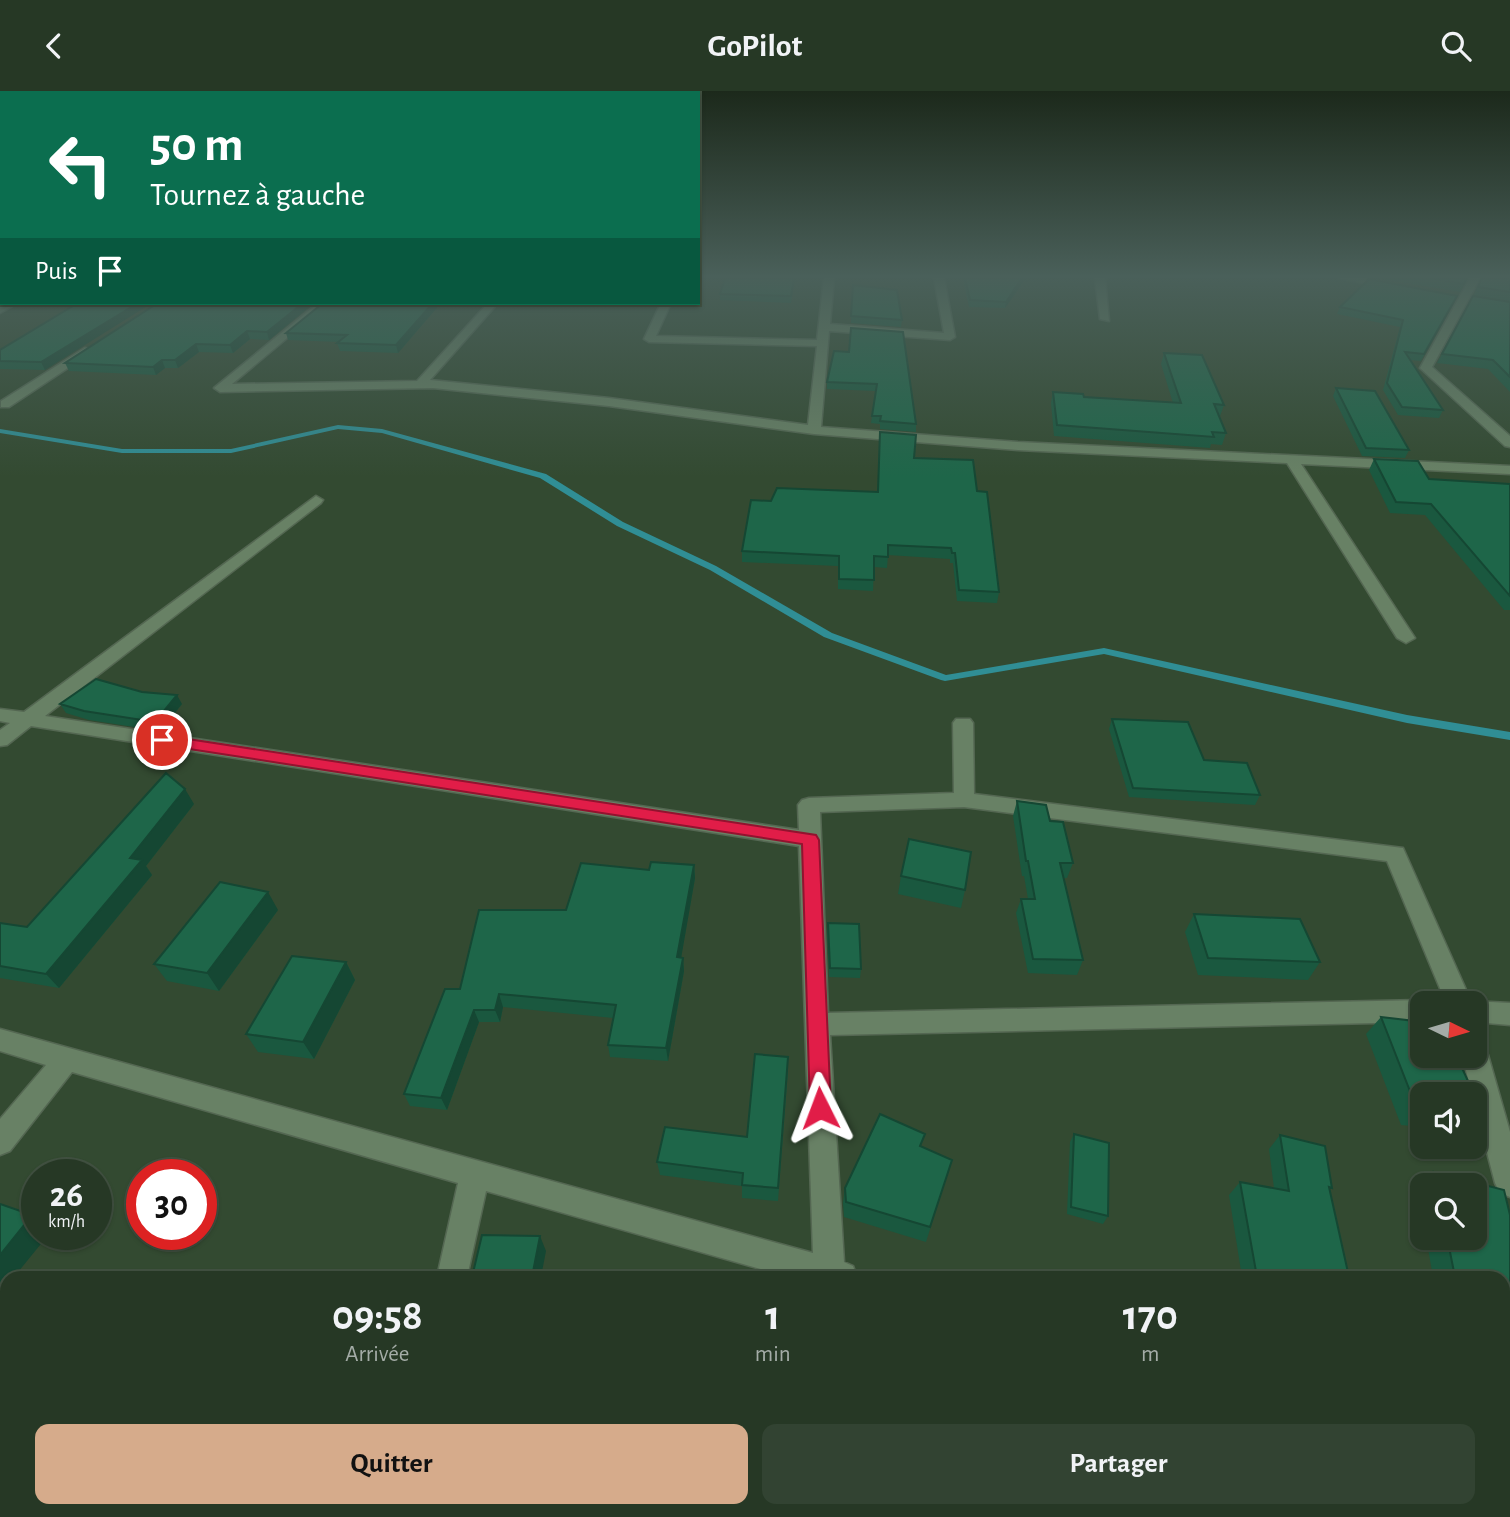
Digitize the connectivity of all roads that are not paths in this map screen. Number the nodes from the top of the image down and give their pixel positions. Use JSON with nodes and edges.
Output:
{"nodes":[{"id":1,"x":273,"y":345,"type":"edge"},
{"id":2,"x":456,"y":345,"type":"edge"},
{"id":3,"x":821,"y":345,"type":"edge"},
{"id":4,"x":1440,"y":345,"type":"edge"},
{"id":5,"x":95,"y":346,"type":"edge"},
{"id":6,"x":421,"y":384,"type":"junction"},
{"id":7,"x":5,"y":404,"type":"dead end"},
{"id":8,"x":814,"y":430,"type":"junction"},
{"id":9,"x":1510,"y":443,"type":"edge"},
{"id":10,"x":1291,"y":459,"type":"junction"},
{"id":11,"x":1510,"y":470,"type":"edge"},
{"id":12,"x":316,"y":500,"type":"dead end"},
{"id":13,"x":1406,"y":638,"type":"dead end"},
{"id":14,"x":0,"y":716,"type":"edge"},
{"id":15,"x":27,"y":720,"type":"junction"},
{"id":16,"x":963,"y":723,"type":"dead end"},
{"id":17,"x":0,"y":740,"type":"edge"},
{"id":18,"x":964,"y":800,"type":"junction"},
{"id":19,"x":810,"y":840,"type":"junction"},
{"id":20,"x":1454,"y":991,"type":"edge"},
{"id":21,"x":1410,"y":1011,"type":"edge"},
{"id":22,"x":1488,"y":1012,"type":"edge"},
{"id":23,"x":1510,"y":1014,"type":"edge"},
{"id":24,"x":816,"y":1024,"type":"junction"},
{"id":25,"x":0,"y":1040,"type":"edge"},
{"id":26,"x":67,"y":1059,"type":"junction"},
{"id":27,"x":1479,"y":1068,"type":"edge"},
{"id":28,"x":0,"y":1142,"type":"edge"},
{"id":29,"x":475,"y":1174,"type":"junction"},
{"id":30,"x":1510,"y":1183,"type":"edge"},
{"id":31,"x":453,"y":1271,"type":"edge"},
{"id":32,"x":818,"y":1271,"type":"edge"},
{"id":33,"x":836,"y":1271,"type":"edge"}],
"edges":[{"from":1,"to":6,"type":"street"},
{"from":2,"to":6,"type":"street"},
{"from":3,"to":8,"type":"street"},
{"from":4,"to":9,"type":"street"},
{"from":5,"to":7,"type":"street"},
{"from":6,"to":8,"type":"street"},
{"from":8,"to":10,"type":"street"},
{"from":10,"to":11,"type":"street"},
{"from":10,"to":13,"type":"street"},
{"from":12,"to":15,"type":"street"},
{"from":14,"to":15,"type":"street"},
{"from":15,"to":17,"type":"street"},
{"from":15,"to":19,"type":"street"},
{"from":16,"to":18,"type":"street"},
{"from":18,"to":19,"type":"street"},
{"from":18,"to":20,"type":"street"},
{"from":19,"to":24,"type":"street"},
{"from":21,"to":24,"type":"street"},
{"from":22,"to":23,"type":"street"},
{"from":24,"to":33,"type":"street"},
{"from":25,"to":26,"type":"street"},
{"from":26,"to":28,"type":"street"},
{"from":26,"to":29,"type":"street"},
{"from":27,"to":30,"type":"street"},
{"from":29,"to":31,"type":"street"},
{"from":29,"to":32,"type":"street"}]}
